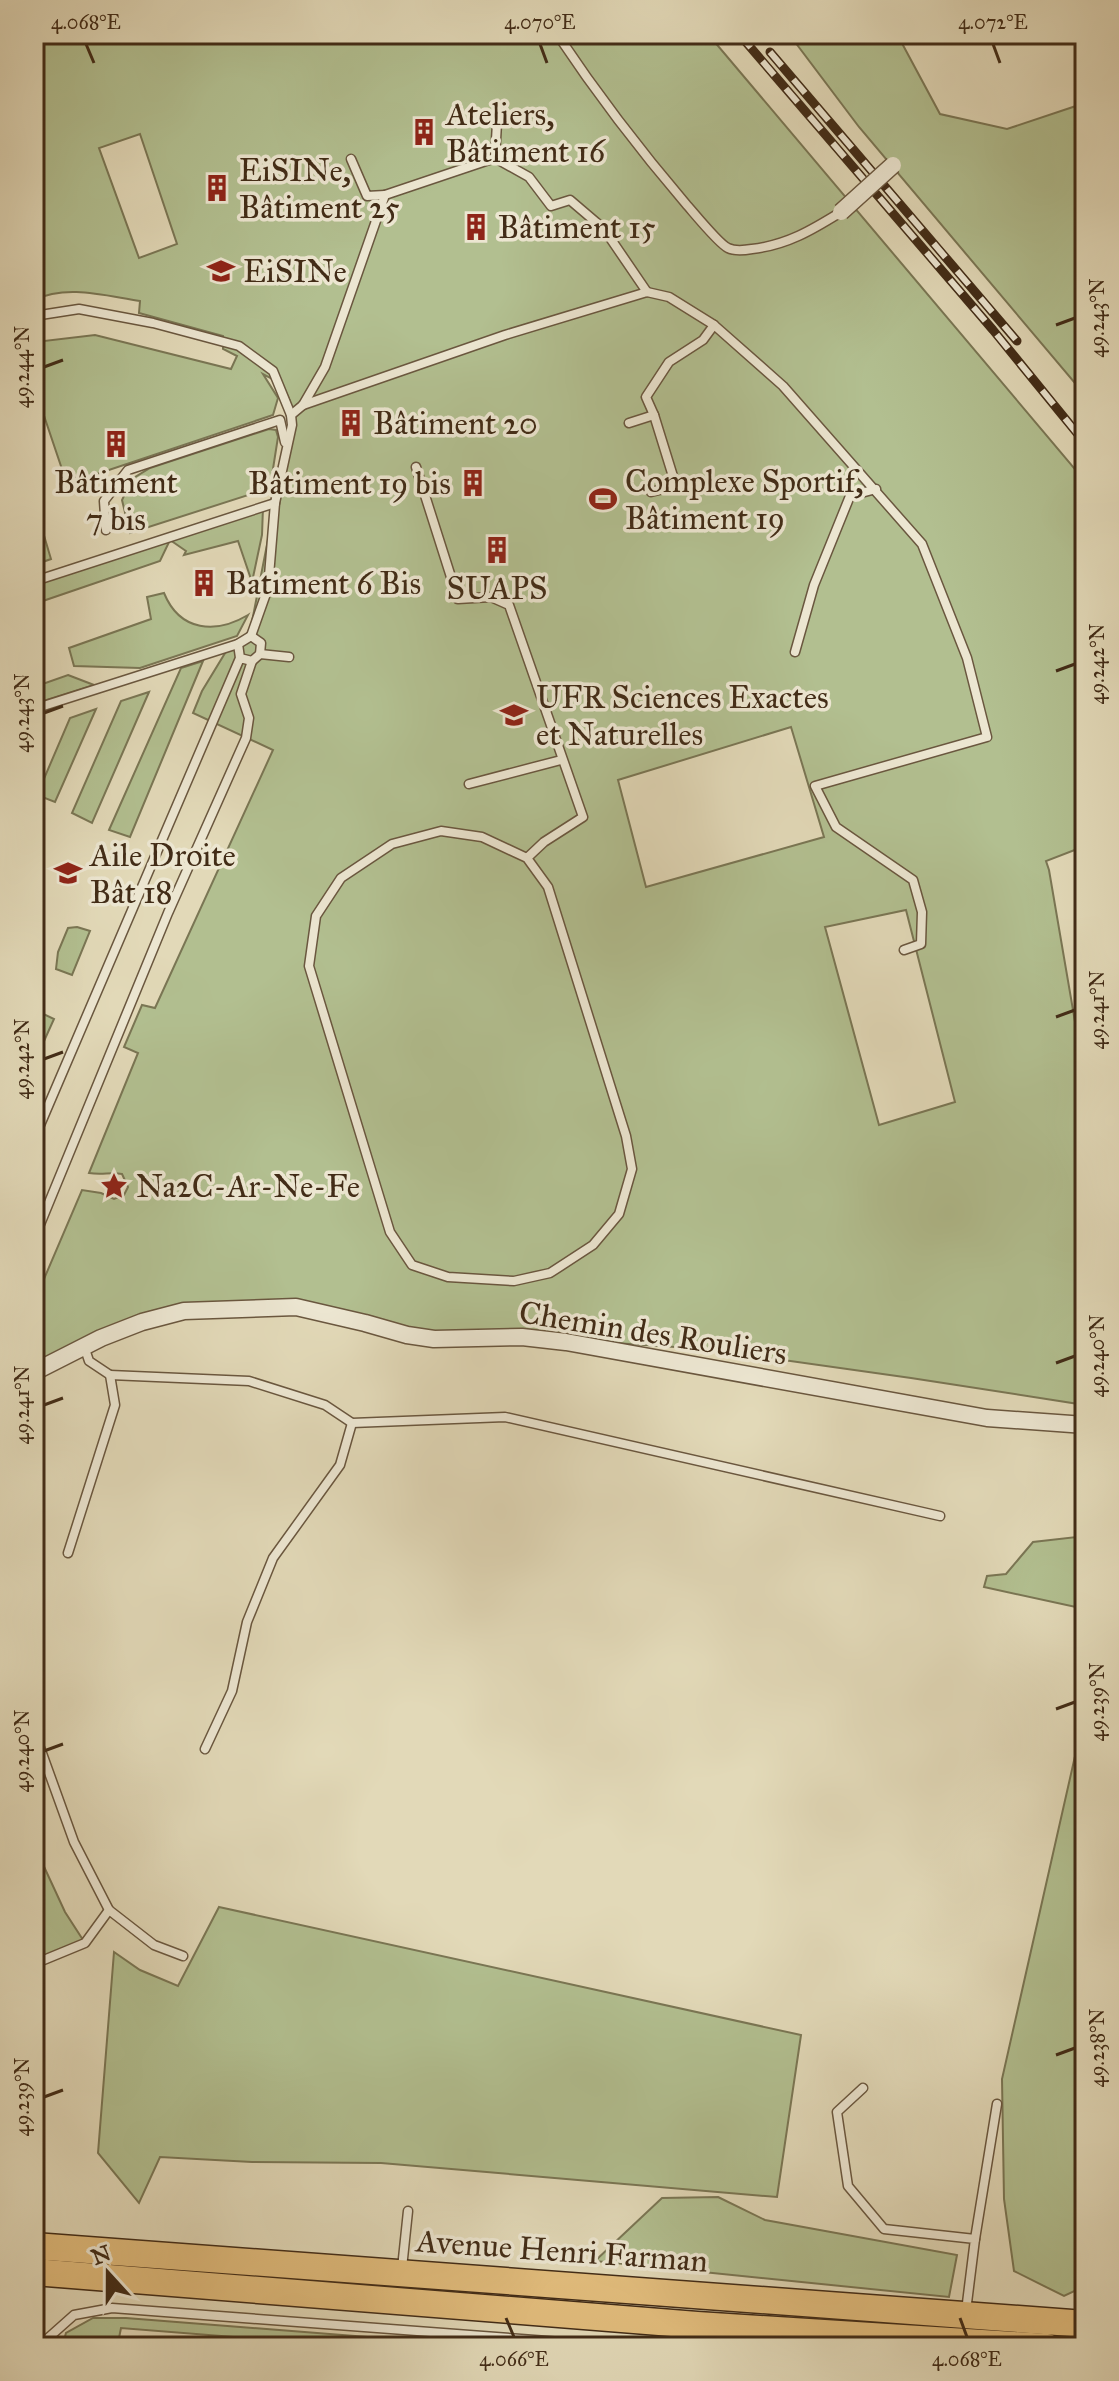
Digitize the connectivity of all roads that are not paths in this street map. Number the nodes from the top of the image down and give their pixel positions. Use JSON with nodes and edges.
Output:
{"nodes":[{"id":1,"x":557,"y":34,"type":"edge"},
{"id":2,"x":498,"y":105,"type":"dead end"},
{"id":3,"x":495,"y":158,"type":"junction"},
{"id":4,"x":351,"y":159,"type":"dead end"},
{"id":5,"x":893,"y":165,"type":"dead end"},
{"id":6,"x":385,"y":195,"type":"junction"},
{"id":7,"x":841,"y":212,"type":"joint"},
{"id":8,"x":647,"y":292,"type":"junction"},
{"id":9,"x":34,"y":316,"type":"edge"},
{"id":10,"x":714,"y":325,"type":"junction"},
{"id":11,"x":303,"y":405,"type":"junction"},
{"id":12,"x":291,"y":415,"type":"junction"},
{"id":13,"x":654,"y":415,"type":"junction"},
{"id":14,"x":629,"y":423,"type":"dead end"},
{"id":15,"x":286,"y":447,"type":"junction"},
{"id":16,"x":416,"y":467,"type":"dead end"},
{"id":17,"x":876,"y":489,"type":"junction"},
{"id":18,"x":651,"y":492,"type":"dead end"},
{"id":19,"x":275,"y":503,"type":"junction"},
{"id":20,"x":106,"y":530,"type":"dead end"},
{"id":21,"x":41,"y":579,"type":"dead end"},
{"id":22,"x":251,"y":636,"type":"junction"},
{"id":23,"x":238,"y":644,"type":"junction"},
{"id":24,"x":795,"y":652,"type":"dead end"},
{"id":25,"x":260,"y":654,"type":"junction"},
{"id":26,"x":289,"y":657,"type":"dead end"},
{"id":27,"x":240,"y":658,"type":"junction"},
{"id":28,"x":252,"y":661,"type":"junction"},
{"id":29,"x":34,"y":709,"type":"edge"},
{"id":30,"x":561,"y":760,"type":"junction"},
{"id":31,"x":469,"y":784,"type":"dead end"},
{"id":32,"x":527,"y":858,"type":"junction"},
{"id":33,"x":904,"y":950,"type":"dead end"},
{"id":34,"x":34,"y":1139,"type":"edge"},
{"id":35,"x":34,"y":1239,"type":"edge"},
{"id":36,"x":84,"y":1345,"type":"junction"},
{"id":37,"x":34,"y":1372,"type":"edge"},
{"id":38,"x":110,"y":1375,"type":"junction"},
{"id":39,"x":352,"y":1423,"type":"junction"},
{"id":40,"x":1085,"y":1425,"type":"edge"},
{"id":41,"x":940,"y":1516,"type":"dead end"},
{"id":42,"x":68,"y":1553,"type":"dead end"},
{"id":43,"x":34,"y":1731,"type":"edge"},
{"id":44,"x":205,"y":1749,"type":"dead end"},
{"id":45,"x":109,"y":1910,"type":"junction"},
{"id":46,"x":183,"y":1956,"type":"dead end"},
{"id":47,"x":34,"y":1964,"type":"edge"},
{"id":48,"x":863,"y":2088,"type":"dead end"},
{"id":49,"x":997,"y":2104,"type":"dead end"},
{"id":50,"x":408,"y":2211,"type":"dead end"},
{"id":51,"x":975,"y":2239,"type":"junction"},
{"id":52,"x":34,"y":2246,"type":"edge"},
{"id":53,"x":34,"y":2272,"type":"edge"},
{"id":54,"x":402,"y":2273,"type":"junction"},
{"id":55,"x":966,"y":2316,"type":"junction"},
{"id":56,"x":1085,"y":2324,"type":"edge"},
{"id":57,"x":730,"y":2327,"type":"junction"},
{"id":58,"x":38,"y":2347,"type":"edge"},
{"id":59,"x":628,"y":2347,"type":"edge"},
{"id":60,"x":677,"y":2347,"type":"edge"},
{"id":61,"x":1047,"y":2347,"type":"edge"}],
"edges":[{"from":1,"to":7,"type":"lane"},
{"from":2,"to":3,"type":"lane"},
{"from":3,"to":6,"type":"lane"},
{"from":3,"to":8,"type":"lane"},
{"from":4,"to":6,"type":"lane"},
{"from":5,"to":7,"type":"street","bridge":true},
{"from":6,"to":11,"type":"lane"},
{"from":8,"to":10,"type":"lane"},
{"from":8,"to":11,"type":"lane"},
{"from":9,"to":12,"type":"lane"},
{"from":10,"to":13,"type":"lane"},
{"from":10,"to":17,"type":"lane"},
{"from":11,"to":12,"type":"lane"},
{"from":12,"to":15,"type":"lane"},
{"from":13,"to":14,"type":"lane"},
{"from":13,"to":18,"type":"lane"},
{"from":15,"to":19,"type":"lane"},
{"from":15,"to":20,"type":"lane"},
{"from":16,"to":30,"type":"lane"},
{"from":17,"to":24,"type":"lane"},
{"from":17,"to":33,"type":"lane"},
{"from":19,"to":21,"type":"lane"},
{"from":19,"to":22,"type":"lane"},
{"from":22,"to":23,"type":"lane"},
{"from":22,"to":25,"type":"lane"},
{"from":23,"to":27,"type":"lane"},
{"from":23,"to":29,"type":"lane"},
{"from":25,"to":26,"type":"lane"},
{"from":25,"to":28,"type":"lane"},
{"from":27,"to":28,"type":"lane"},
{"from":27,"to":34,"type":"lane"},
{"from":28,"to":35,"type":"lane"},
{"from":30,"to":31,"type":"lane"},
{"from":30,"to":32,"type":"lane"},
{"from":32,"to":32,"type":"lane"},
{"from":36,"to":37,"type":"street","name":"Chemin des Rouliers"},
{"from":36,"to":38,"type":"lane"},
{"from":36,"to":40,"type":"street","name":"Chemin des Rouliers"},
{"from":38,"to":39,"type":"lane"},
{"from":38,"to":42,"type":"lane"},
{"from":39,"to":41,"type":"lane"},
{"from":39,"to":44,"type":"lane"},
{"from":43,"to":45,"type":"lane"},
{"from":45,"to":46,"type":"lane"},
{"from":45,"to":47,"type":"lane"},
{"from":48,"to":51,"type":"lane"},
{"from":49,"to":51,"type":"lane"},
{"from":50,"to":54,"type":"lane"},
{"from":51,"to":55,"type":"lane"},
{"from":52,"to":54,"type":"main road","name":"Avenue Henri Farman"},
{"from":53,"to":57,"type":"main road","name":"Avenue Henri Farman"},
{"from":54,"to":55,"type":"main road","name":"Avenue Henri Farman"},
{"from":55,"to":56,"type":"main road","name":"Avenue Henri Farman"},
{"from":57,"to":60,"type":"lane"},
{"from":57,"to":61,"type":"main road","name":"Avenue Henri Farman"},
{"from":58,"to":59,"type":"lane"}]}
